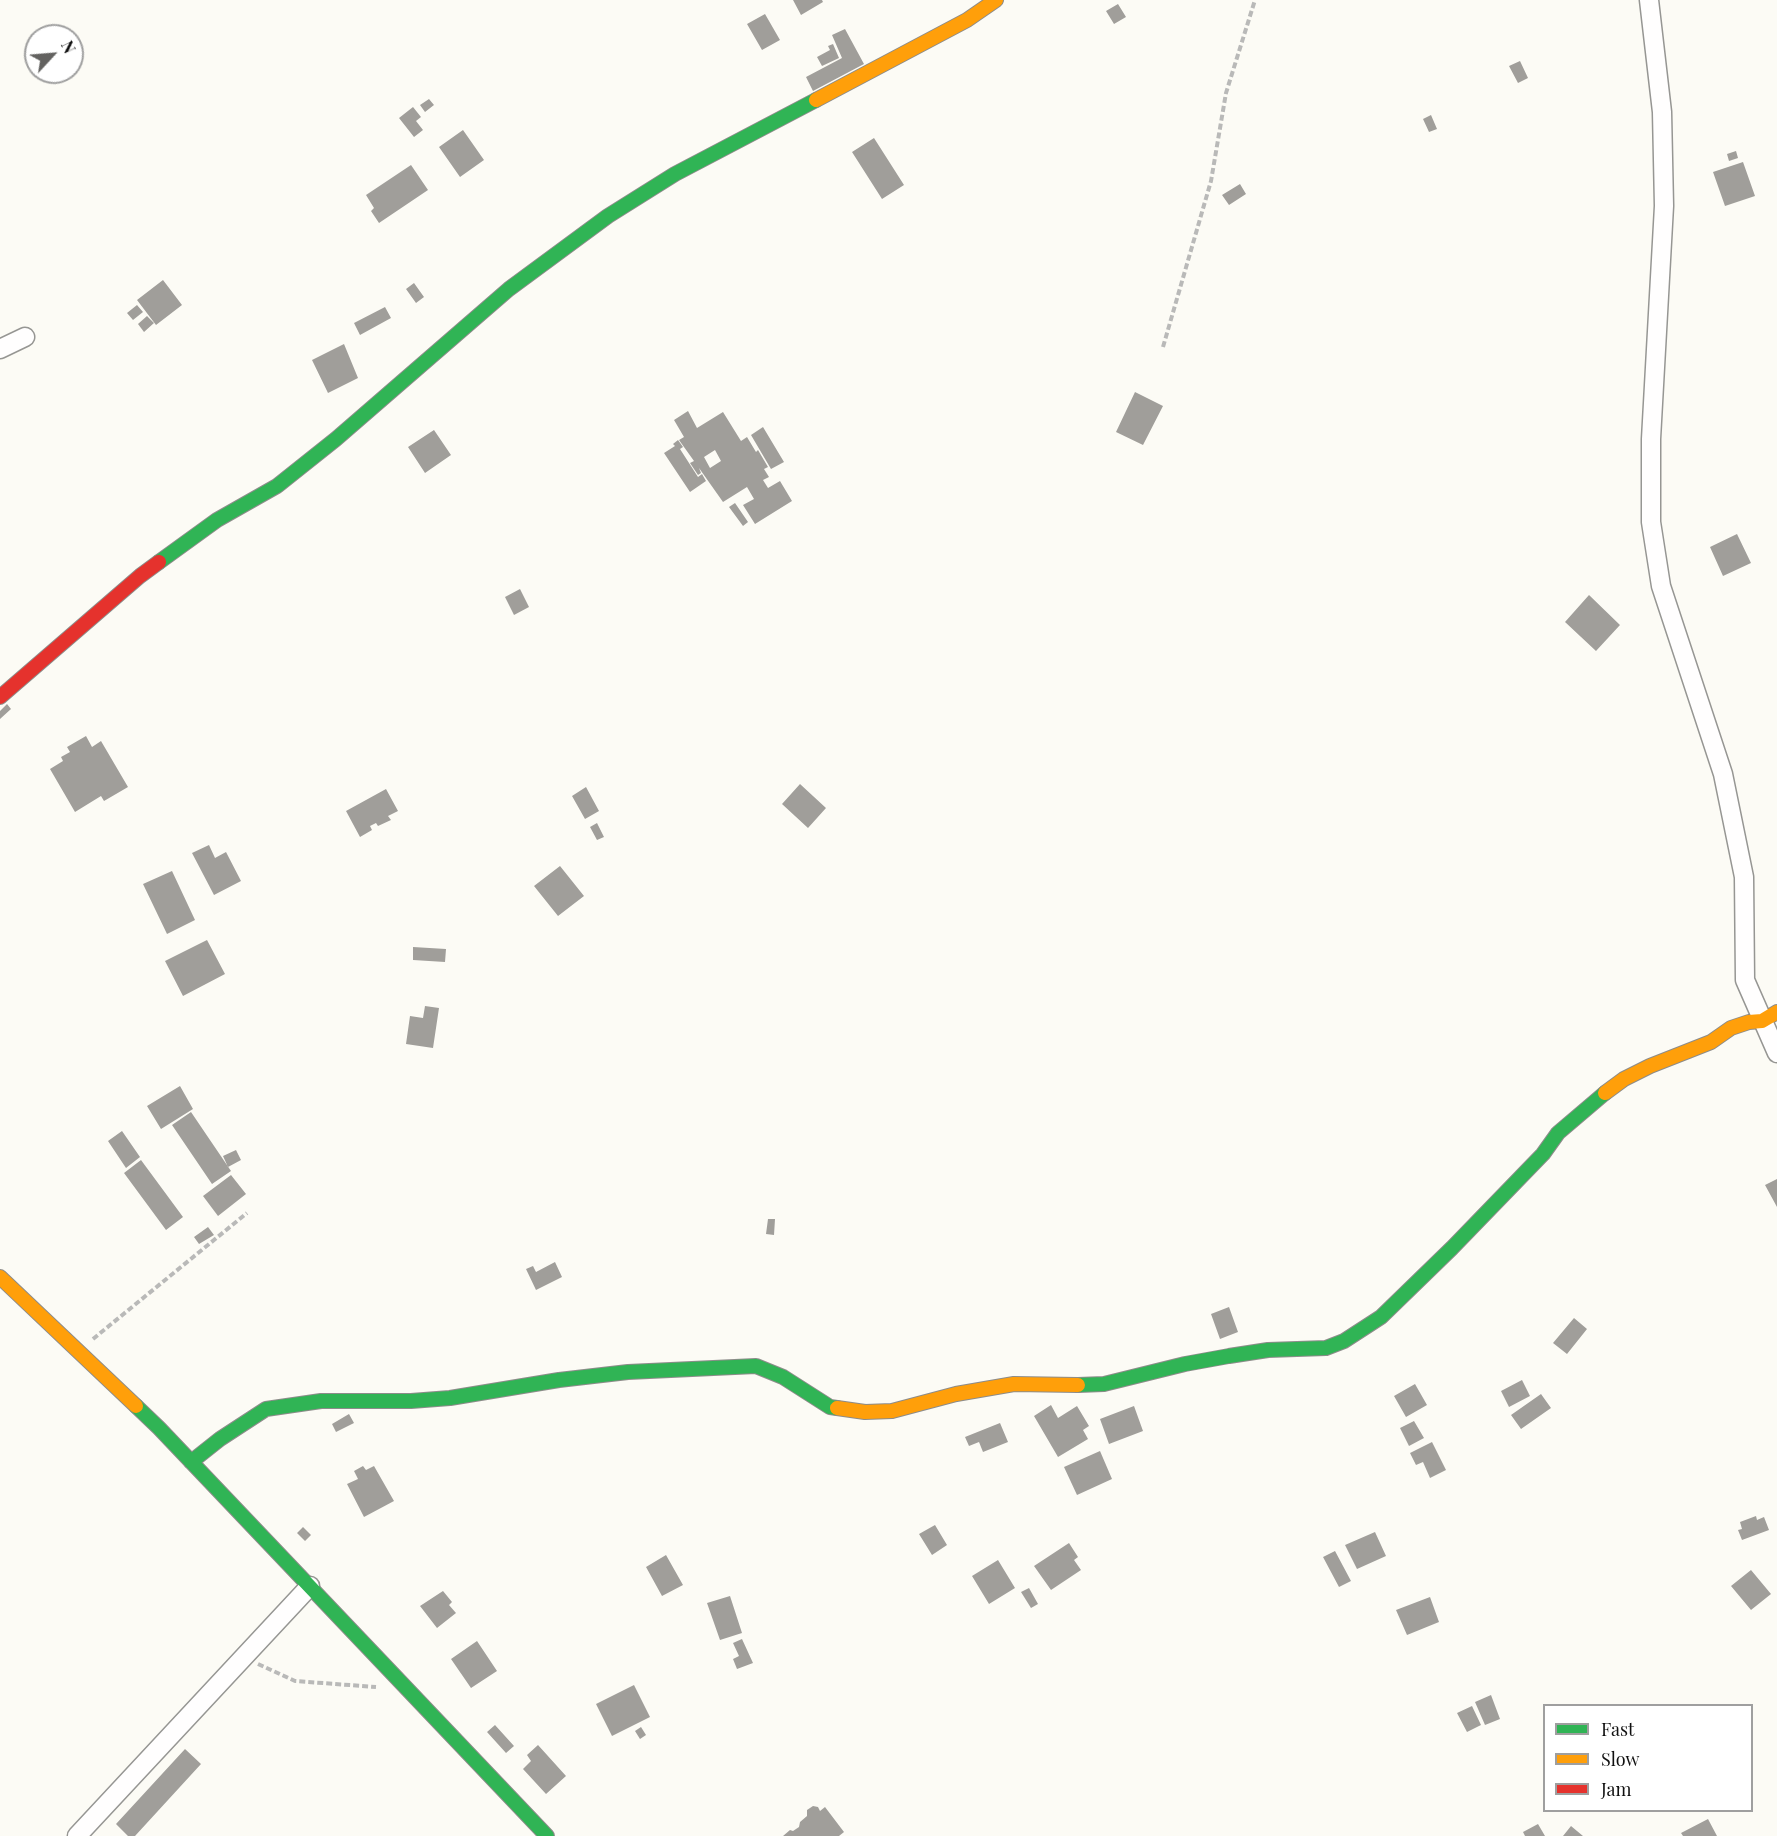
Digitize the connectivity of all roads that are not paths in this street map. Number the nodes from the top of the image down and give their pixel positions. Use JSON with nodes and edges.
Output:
{"nodes":[{"id":1,"x":996,"y":0,"type":"edge"},
{"id":2,"x":1649,"y":0,"type":"edge"},
{"id":3,"x":25,"y":337,"type":"dead end"},
{"id":4,"x":0,"y":349,"type":"edge"},
{"id":5,"x":0,"y":697,"type":"edge"},
{"id":6,"x":1770,"y":1017,"type":"edge"},
{"id":7,"x":1777,"y":1053,"type":"edge"},
{"id":8,"x":0,"y":1277,"type":"edge"},
{"id":9,"x":191,"y":1462,"type":"junction"},
{"id":10,"x":310,"y":1586,"type":"junction"},
{"id":11,"x":77,"y":1836,"type":"edge"},
{"id":12,"x":547,"y":1836,"type":"edge"}],
"edges":[{"from":1,"to":5,"type":"street"},
{"from":2,"to":6,"type":"street"},
{"from":3,"to":4,"type":"street"},
{"from":6,"to":7,"type":"street"},
{"from":6,"to":9,"type":"street"},
{"from":8,"to":9,"type":"street"},
{"from":9,"to":10,"type":"street"},
{"from":10,"to":11,"type":"street"},
{"from":10,"to":12,"type":"street"}]}
